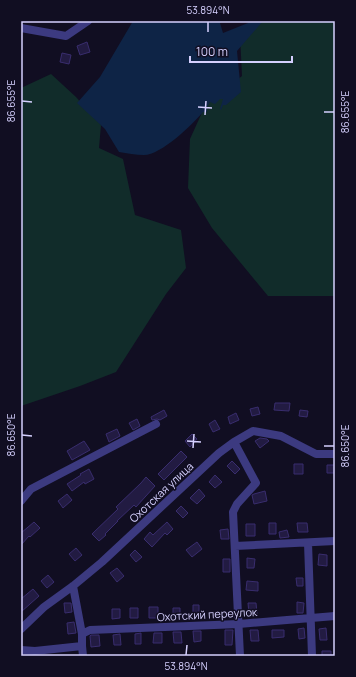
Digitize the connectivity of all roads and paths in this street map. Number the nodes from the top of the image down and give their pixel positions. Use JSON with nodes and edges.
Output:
{"nodes":[{"id":1,"x":88,"y":21,"type":"edge"},
{"id":2,"x":21,"y":28,"type":"edge"},
{"id":3,"x":156,"y":424,"type":"dead end"},
{"id":4,"x":234,"y":442,"type":"junction"},
{"id":5,"x":335,"y":454,"type":"edge"},
{"id":6,"x":21,"y":501,"type":"edge"},
{"id":7,"x":335,"y":541,"type":"edge"},
{"id":8,"x":308,"y":543,"type":"junction"},
{"id":9,"x":235,"y":546,"type":"junction"},
{"id":10,"x":73,"y":586,"type":"junction"},
{"id":11,"x":335,"y":616,"type":"edge"},
{"id":12,"x":311,"y":618,"type":"junction"},
{"id":13,"x":239,"y":624,"type":"junction"},
{"id":14,"x":21,"y":629,"type":"edge"},
{"id":15,"x":82,"y":634,"type":"junction"},
{"id":16,"x":82,"y":646,"type":"junction"},
{"id":17,"x":21,"y":650,"type":"edge"},
{"id":18,"x":83,"y":656,"type":"edge"},
{"id":19,"x":240,"y":656,"type":"edge"},
{"id":20,"x":312,"y":656,"type":"edge"}],
"edges":[{"from":1,"to":2,"type":"street"},
{"from":3,"to":6,"type":"street"},
{"from":4,"to":5,"type":"street","name":"Охотская улица"},
{"from":4,"to":9,"type":"street"},
{"from":4,"to":10,"type":"street","name":"Охотская улица"},
{"from":7,"to":8,"type":"street"},
{"from":8,"to":9,"type":"street"},
{"from":8,"to":12,"type":"street"},
{"from":9,"to":13,"type":"street"},
{"from":10,"to":14,"type":"street","name":"Охотская улица"},
{"from":10,"to":15,"type":"street"},
{"from":11,"to":12,"type":"street","name":"Охотский переулок"},
{"from":12,"to":13,"type":"street","name":"Охотский переулок"},
{"from":12,"to":20,"type":"street"},
{"from":13,"to":15,"type":"street","name":"Охотский переулок"},
{"from":13,"to":19,"type":"street"},
{"from":15,"to":16,"type":"street"},
{"from":16,"to":17,"type":"street"},
{"from":16,"to":18,"type":"street"}]}
